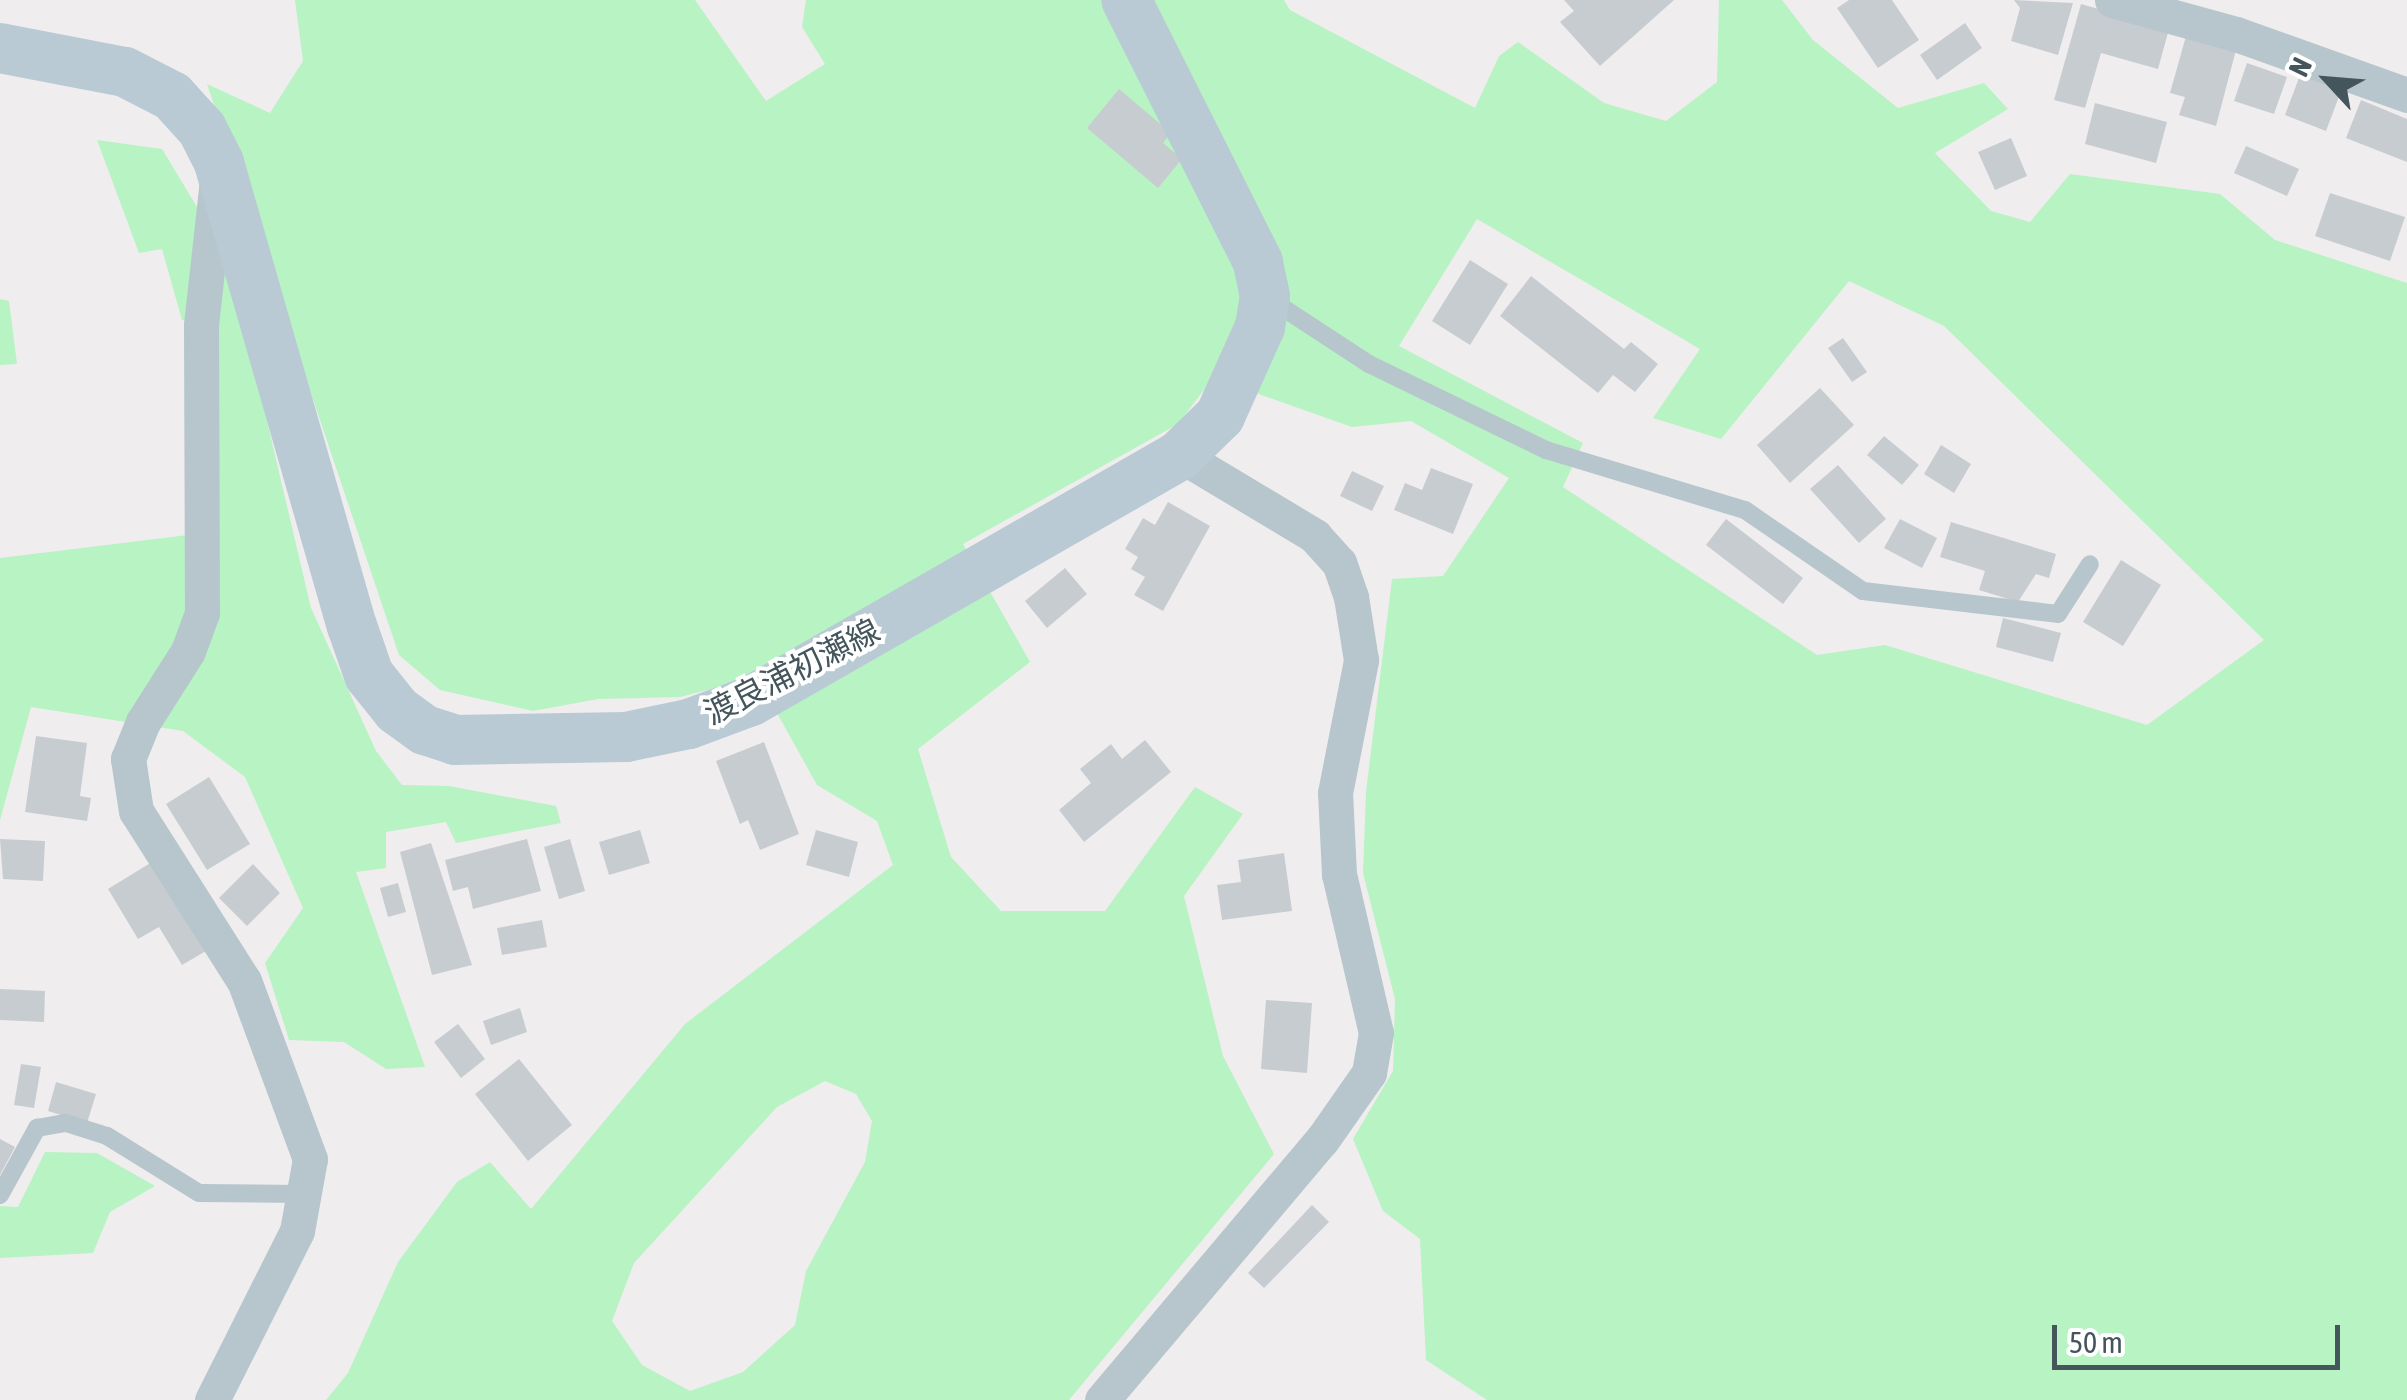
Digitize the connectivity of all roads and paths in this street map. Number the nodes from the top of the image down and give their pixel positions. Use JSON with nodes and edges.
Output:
{"nodes":[{"id":1,"x":1126,"y":0,"type":"edge"},
{"id":2,"x":2112,"y":0,"type":"edge"},
{"id":3,"x":0,"y":48,"type":"edge"},
{"id":4,"x":2407,"y":95,"type":"edge"},
{"id":5,"x":220,"y":163,"type":"junction"},
{"id":6,"x":1265,"y":296,"type":"junction"},
{"id":7,"x":1180,"y":455,"type":"junction"},
{"id":8,"x":2090,"y":564,"type":"dead end"},
{"id":9,"x":306,"y":1194,"type":"junction"},
{"id":10,"x":0,"y":1196,"type":"edge"},
{"id":11,"x":212,"y":1400,"type":"edge"},
{"id":12,"x":1102,"y":1400,"type":"edge"}],
"edges":[{"from":1,"to":6,"type":"main road"},
{"from":2,"to":4,"type":"street"},
{"from":3,"to":5,"type":"main road","name":"渡良浦初瀬線"},
{"from":5,"to":7,"type":"main road","name":"渡良浦初瀬線"},
{"from":5,"to":9,"type":"street"},
{"from":6,"to":7,"type":"main road","name":"渡良浦初瀬線"},
{"from":6,"to":8,"type":"lane"},
{"from":7,"to":12,"type":"street"},
{"from":9,"to":10,"type":"lane"},
{"from":9,"to":11,"type":"street"}]}
